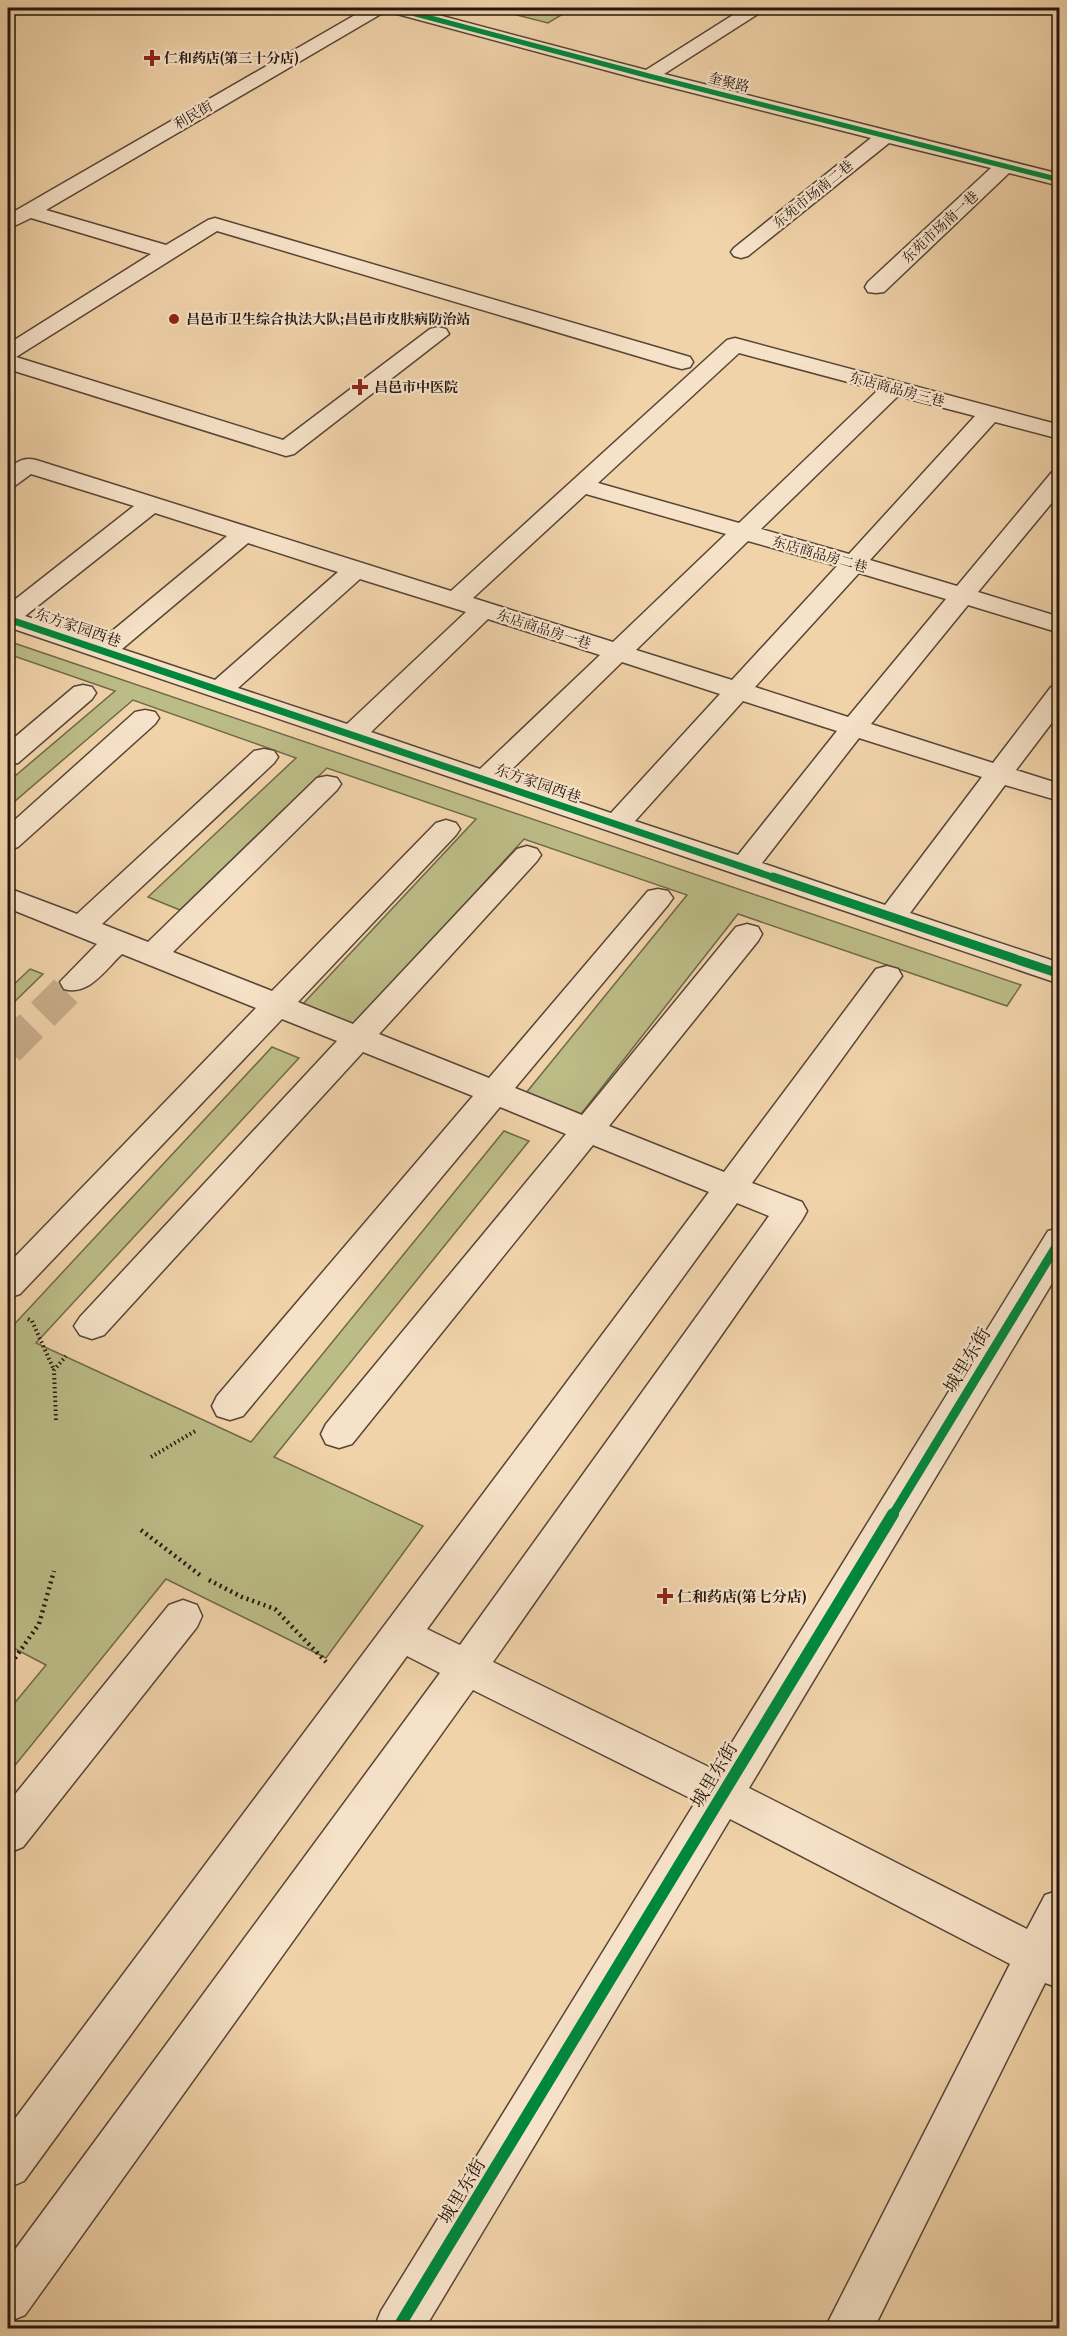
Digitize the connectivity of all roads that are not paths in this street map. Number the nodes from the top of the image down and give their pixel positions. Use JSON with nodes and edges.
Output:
{"nodes":[{"id":1,"x":379,"y":8,"type":"edge"},
{"id":2,"x":393,"y":8,"type":"edge"},
{"id":3,"x":755,"y":8,"type":"edge"},
{"id":4,"x":649,"y":76,"type":"junction"},
{"id":5,"x":885,"y":136,"type":"junction"},
{"id":6,"x":1005,"y":166,"type":"junction"},
{"id":7,"x":1059,"y":180,"type":"edge"},
{"id":8,"x":29,"y":211,"type":"junction"},
{"id":9,"x":8,"y":223,"type":"edge"},
{"id":10,"x":168,"y":252,"type":"junction"},
{"id":11,"x":741,"y":252,"type":"dead end"},
{"id":12,"x":876,"y":287,"type":"dead end"},
{"id":13,"x":438,"y":334,"type":"dead end"},
{"id":14,"x":8,"y":352,"type":"edge"},
{"id":15,"x":8,"y":362,"type":"edge"},
{"id":16,"x":682,"y":362,"type":"dead end"},
{"id":17,"x":893,"y":388,"type":"junction"},
{"id":18,"x":990,"y":414,"type":"junction"},
{"id":19,"x":1059,"y":432,"type":"edge"},
{"id":20,"x":1059,"y":477,"type":"edge"},
{"id":21,"x":8,"y":480,"type":"edge"},
{"id":22,"x":580,"y":485,"type":"junction"},
{"id":23,"x":152,"y":504,"type":"junction"},
{"id":24,"x":743,"y":532,"type":"junction"},
{"id":25,"x":244,"y":534,"type":"junction"},
{"id":26,"x":854,"y":563,"type":"junction"},
{"id":27,"x":356,"y":569,"type":"junction"},
{"id":28,"x":962,"y":596,"type":"junction"},
{"id":29,"x":455,"y":601,"type":"junction"},
{"id":30,"x":483,"y":609,"type":"junction"},
{"id":31,"x":8,"y":618,"type":"edge"},
{"id":32,"x":1059,"y":625,"type":"edge"},
{"id":33,"x":104,"y":651,"type":"junction"},
{"id":34,"x":618,"y":652,"type":"junction"},
{"id":35,"x":219,"y":690,"type":"junction"},
{"id":36,"x":737,"y":691,"type":"junction"},
{"id":37,"x":83,"y":693,"type":"dead end"},
{"id":38,"x":1059,"y":693,"type":"edge"},
{"id":39,"x":146,"y":718,"type":"dead end"},
{"id":40,"x":853,"y":728,"type":"junction"},
{"id":41,"x":352,"y":735,"type":"junction"},
{"id":42,"x":8,"y":757,"type":"edge"},
{"id":43,"x":264,"y":757,"type":"dead end"},
{"id":44,"x":999,"y":774,"type":"junction"},
{"id":45,"x":485,"y":780,"type":"junction"},
{"id":46,"x":327,"y":784,"type":"dead end"},
{"id":47,"x":1059,"y":793,"type":"edge"},
{"id":48,"x":615,"y":825,"type":"junction"},
{"id":49,"x":446,"y":829,"type":"dead end"},
{"id":50,"x":8,"y":841,"type":"edge"},
{"id":51,"x":528,"y":855,"type":"dead end"},
{"id":52,"x":743,"y":868,"type":"junction"},
{"id":53,"x":8,"y":897,"type":"edge"},
{"id":54,"x":658,"y":898,"type":"dead end"},
{"id":55,"x":891,"y":918,"type":"junction"},
{"id":56,"x":81,"y":927,"type":"junction"},
{"id":57,"x":747,"y":934,"type":"dead end"},
{"id":58,"x":117,"y":941,"type":"junction"},
{"id":59,"x":152,"y":955,"type":"junction"},
{"id":60,"x":1059,"y":974,"type":"edge"},
{"id":61,"x":887,"y":976,"type":"dead end"},
{"id":62,"x":75,"y":982,"type":"tunnel mouth"},
{"id":63,"x":276,"y":1005,"type":"junction"},
{"id":64,"x":358,"y":1038,"type":"junction"},
{"id":65,"x":494,"y":1093,"type":"junction"},
{"id":66,"x":587,"y":1130,"type":"junction"},
{"id":67,"x":731,"y":1188,"type":"junction"},
{"id":68,"x":1059,"y":1240,"type":"edge"},
{"id":69,"x":8,"y":1285,"type":"edge"},
{"id":70,"x":92,"y":1326,"type":"road end"},
{"id":71,"x":230,"y":1406,"type":"road end"},
{"id":72,"x":339,"y":1434,"type":"dead end"},
{"id":73,"x":183,"y":1616,"type":"dead end"},
{"id":74,"x":401,"y":1635,"type":"junction"},
{"id":75,"x":467,"y":1668,"type":"junction"},
{"id":76,"x":722,"y":1794,"type":"junction"},
{"id":77,"x":8,"y":1834,"type":"edge"},
{"id":78,"x":1059,"y":1909,"type":"edge"},
{"id":79,"x":1047,"y":1961,"type":"edge"},
{"id":80,"x":8,"y":2165,"type":"edge"},
{"id":81,"x":8,"y":2298,"type":"edge"},
{"id":82,"x":398,"y":2328,"type":"edge"},
{"id":83,"x":849,"y":2328,"type":"edge"}],
"edges":[{"from":1,"to":8,"type":"street","name":"利民街"},
{"from":2,"to":4,"type":"street","name":"奎聚路"},
{"from":3,"to":4,"type":"street"},
{"from":4,"to":5,"type":"street","name":"奎聚路"},
{"from":5,"to":6,"type":"street","name":"奎聚路"},
{"from":5,"to":11,"type":"street","name":"东苑市场南二巷"},
{"from":6,"to":7,"type":"street","name":"奎聚路"},
{"from":6,"to":12,"type":"street","name":"东苑市场南一巷"},
{"from":8,"to":9,"type":"street","name":"利民街"},
{"from":8,"to":10,"type":"street"},
{"from":10,"to":14,"type":"street"},
{"from":10,"to":16,"type":"street"},
{"from":13,"to":15,"type":"street"},
{"from":17,"to":18,"type":"street","name":"东店商品房三巷"},
{"from":17,"to":22,"type":"street","name":"东店商品房三巷"},
{"from":17,"to":24,"type":"street"},
{"from":18,"to":19,"type":"street","name":"东店商品房三巷"},
{"from":18,"to":26,"type":"street"},
{"from":20,"to":28,"type":"street"},
{"from":21,"to":23,"type":"street","name":"东店商品房一巷"},
{"from":22,"to":24,"type":"street","name":"东店商品房二巷"},
{"from":22,"to":29,"type":"street"},
{"from":23,"to":25,"type":"street","name":"东店商品房一巷"},
{"from":23,"to":31,"type":"street"},
{"from":24,"to":26,"type":"street","name":"东店商品房二巷"},
{"from":24,"to":34,"type":"street"},
{"from":25,"to":27,"type":"street","name":"东店商品房一巷"},
{"from":25,"to":33,"type":"street"},
{"from":26,"to":28,"type":"street","name":"东店商品房二巷"},
{"from":26,"to":36,"type":"street"},
{"from":27,"to":29,"type":"street","name":"东店商品房一巷"},
{"from":27,"to":35,"type":"street"},
{"from":28,"to":32,"type":"street","name":"东店商品房二巷"},
{"from":28,"to":40,"type":"street"},
{"from":29,"to":30,"type":"street","name":"东店商品房一巷"},
{"from":30,"to":34,"type":"street","name":"东店商品房一巷"},
{"from":30,"to":41,"type":"street"},
{"from":31,"to":33,"type":"street","name":"东方家园西巷"},
{"from":33,"to":35,"type":"street","name":"东方家园西巷"},
{"from":34,"to":36,"type":"street","name":"东店商品房一巷"},
{"from":34,"to":45,"type":"street"},
{"from":35,"to":41,"type":"street","name":"东方家园西巷"},
{"from":36,"to":40,"type":"street","name":"东店商品房一巷"},
{"from":36,"to":48,"type":"street"},
{"from":37,"to":42,"type":"street"},
{"from":38,"to":44,"type":"street"},
{"from":39,"to":50,"type":"street"},
{"from":40,"to":44,"type":"street","name":"东店商品房一巷"},
{"from":40,"to":52,"type":"street"},
{"from":41,"to":45,"type":"street","name":"东方家园西巷"},
{"from":43,"to":56,"type":"street"},
{"from":44,"to":47,"type":"street","name":"东店商品房一巷"},
{"from":44,"to":55,"type":"street"},
{"from":45,"to":48,"type":"street","name":"东方家园西巷"},
{"from":46,"to":59,"type":"street"},
{"from":48,"to":52,"type":"street","name":"东方家园西巷"},
{"from":49,"to":63,"type":"street"},
{"from":51,"to":64,"type":"street"},
{"from":52,"to":55,"type":"street","name":"东方家园西巷"},
{"from":53,"to":56,"type":"street"},
{"from":54,"to":65,"type":"street"},
{"from":55,"to":60,"type":"street","name":"东方家园西巷"},
{"from":56,"to":58,"type":"street"},
{"from":57,"to":66,"type":"street"},
{"from":58,"to":59,"type":"street"},
{"from":58,"to":62,"type":"street"},
{"from":59,"to":63,"type":"street"},
{"from":61,"to":67,"type":"street"},
{"from":63,"to":64,"type":"street"},
{"from":63,"to":69,"type":"street"},
{"from":64,"to":65,"type":"street"},
{"from":64,"to":70,"type":"street"},
{"from":65,"to":66,"type":"street"},
{"from":65,"to":71,"type":"street"},
{"from":66,"to":67,"type":"street"},
{"from":66,"to":72,"type":"street"},
{"from":67,"to":74,"type":"street"},
{"from":67,"to":75,"type":"street"},
{"from":68,"to":76,"type":"street","name":"城里东街"},
{"from":73,"to":77,"type":"street"},
{"from":74,"to":75,"type":"street"},
{"from":74,"to":80,"type":"street"},
{"from":75,"to":76,"type":"street"},
{"from":75,"to":81,"type":"street"},
{"from":76,"to":79,"type":"street"},
{"from":76,"to":82,"type":"street","name":"城里东街"},
{"from":78,"to":79,"type":"street"},
{"from":79,"to":83,"type":"street"}]}
